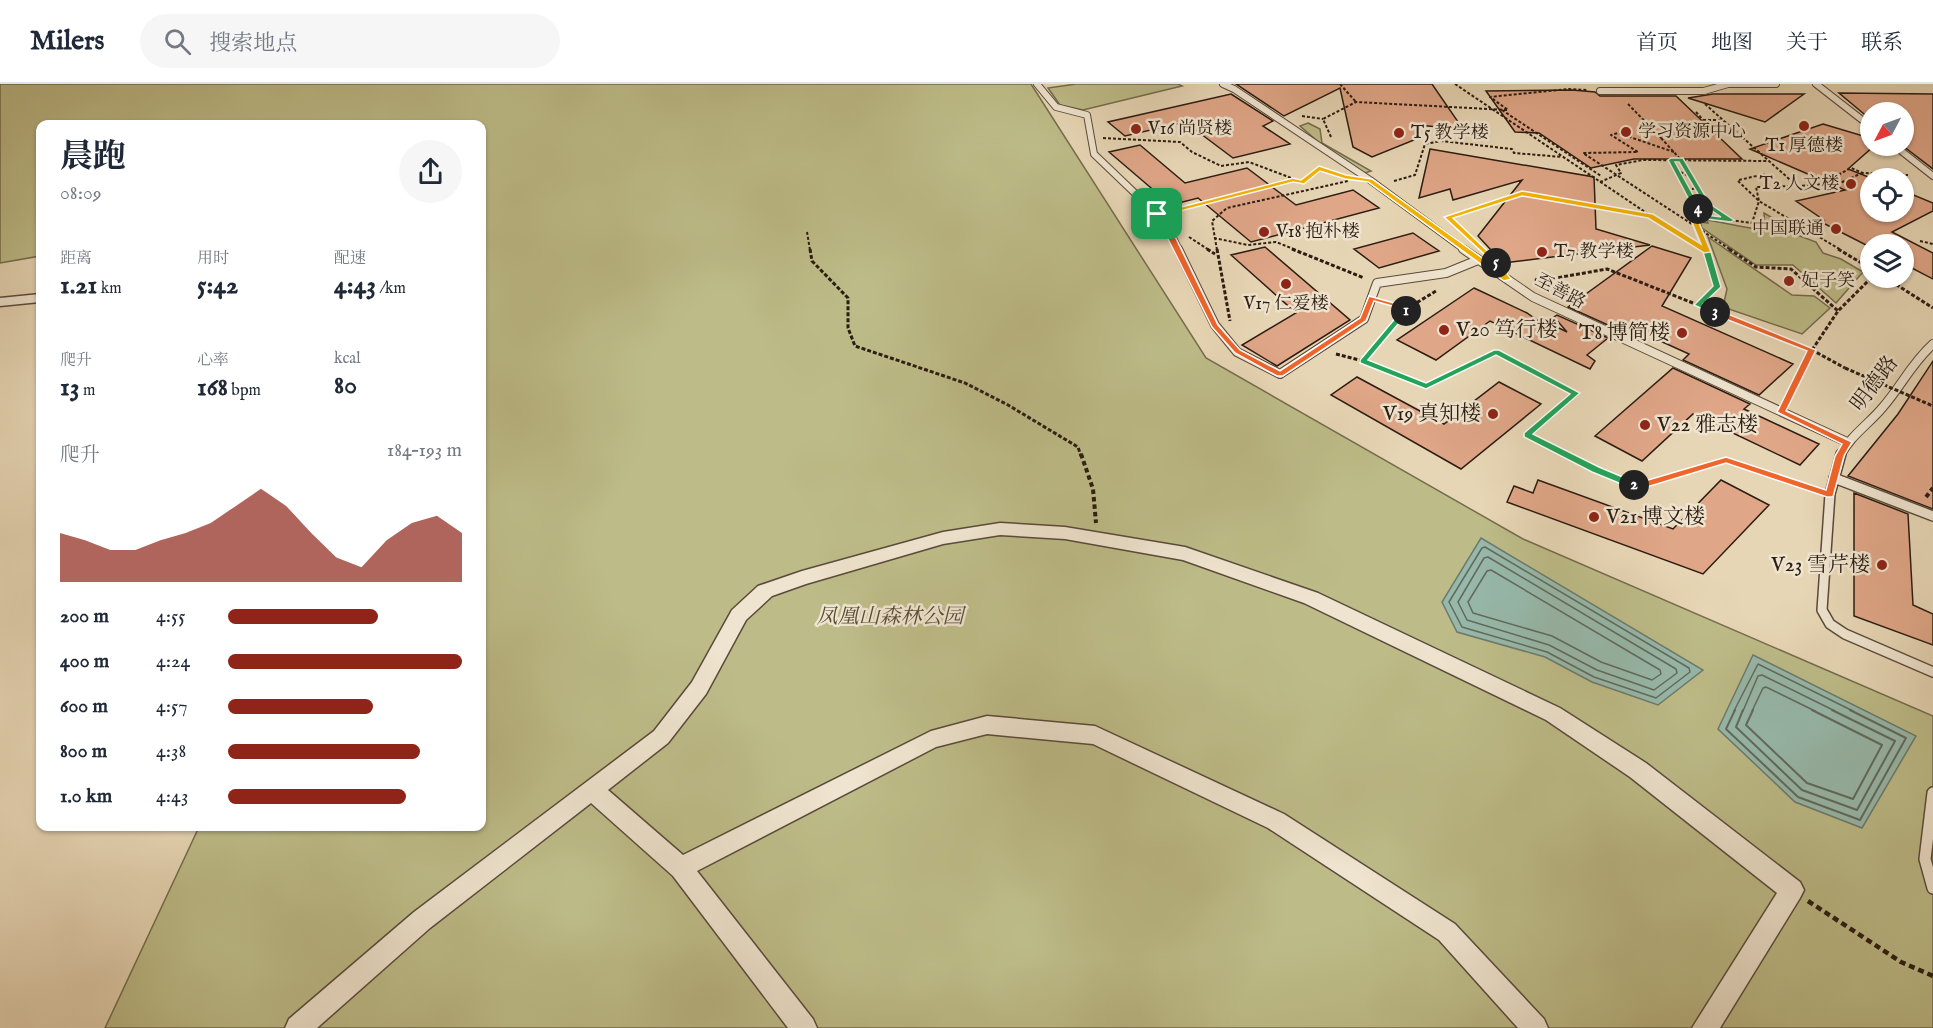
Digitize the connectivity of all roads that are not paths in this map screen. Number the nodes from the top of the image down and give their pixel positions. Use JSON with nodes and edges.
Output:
{"nodes":[{"id":1,"x":1037,"y":84,"type":"edge"},
{"id":2,"x":1223,"y":84,"type":"edge"},
{"id":3,"x":1728,"y":84,"type":"edge"},
{"id":4,"x":1776,"y":84,"type":"edge"},
{"id":5,"x":1816,"y":84,"type":"edge"},
{"id":6,"x":1599,"y":91,"type":"road end"},
{"id":7,"x":1860,"y":118,"type":"edge"},
{"id":8,"x":1908,"y":156,"type":"edge"},
{"id":9,"x":1933,"y":176,"type":"edge"},
{"id":10,"x":1478,"y":260,"type":"junction"},
{"id":11,"x":36,"y":298,"type":"edge"},
{"id":12,"x":0,"y":302,"type":"edge"},
{"id":13,"x":1933,"y":344,"type":"edge"},
{"id":14,"x":1847,"y":442,"type":"junction"},
{"id":15,"x":1834,"y":478,"type":"junction"},
{"id":16,"x":1933,"y":516,"type":"edge"},
{"id":17,"x":1933,"y":672,"type":"edge"},
{"id":18,"x":592,"y":790,"type":"junction"},
{"id":19,"x":1933,"y":793,"type":"edge"},
{"id":20,"x":681,"y":868,"type":"junction"},
{"id":21,"x":1933,"y":888,"type":"edge"},
{"id":22,"x":297,"y":1028,"type":"edge"},
{"id":23,"x":804,"y":1028,"type":"edge"},
{"id":24,"x":1535,"y":1028,"type":"edge"},
{"id":25,"x":1705,"y":1028,"type":"edge"}],
"edges":[{"from":1,"to":10,"type":"lane"},
{"from":2,"to":10,"type":"lane","name":"至善路"},
{"from":3,"to":4,"type":"lane"},
{"from":3,"to":6,"type":"lane"},
{"from":5,"to":7,"type":"lane"},
{"from":8,"to":9,"type":"lane"},
{"from":10,"to":14,"type":"lane","name":"至善路"},
{"from":11,"to":12,"type":"street"},
{"from":13,"to":14,"type":"lane","name":"明德路"},
{"from":14,"to":15,"type":"lane","name":"明德路"},
{"from":15,"to":16,"type":"lane"},
{"from":15,"to":17,"type":"lane","name":"明德路"},
{"from":18,"to":20,"type":"street"},
{"from":18,"to":22,"type":"street"},
{"from":18,"to":25,"type":"street"},
{"from":19,"to":21,"type":"lane"},
{"from":20,"to":23,"type":"street"},
{"from":20,"to":24,"type":"street"}]}
